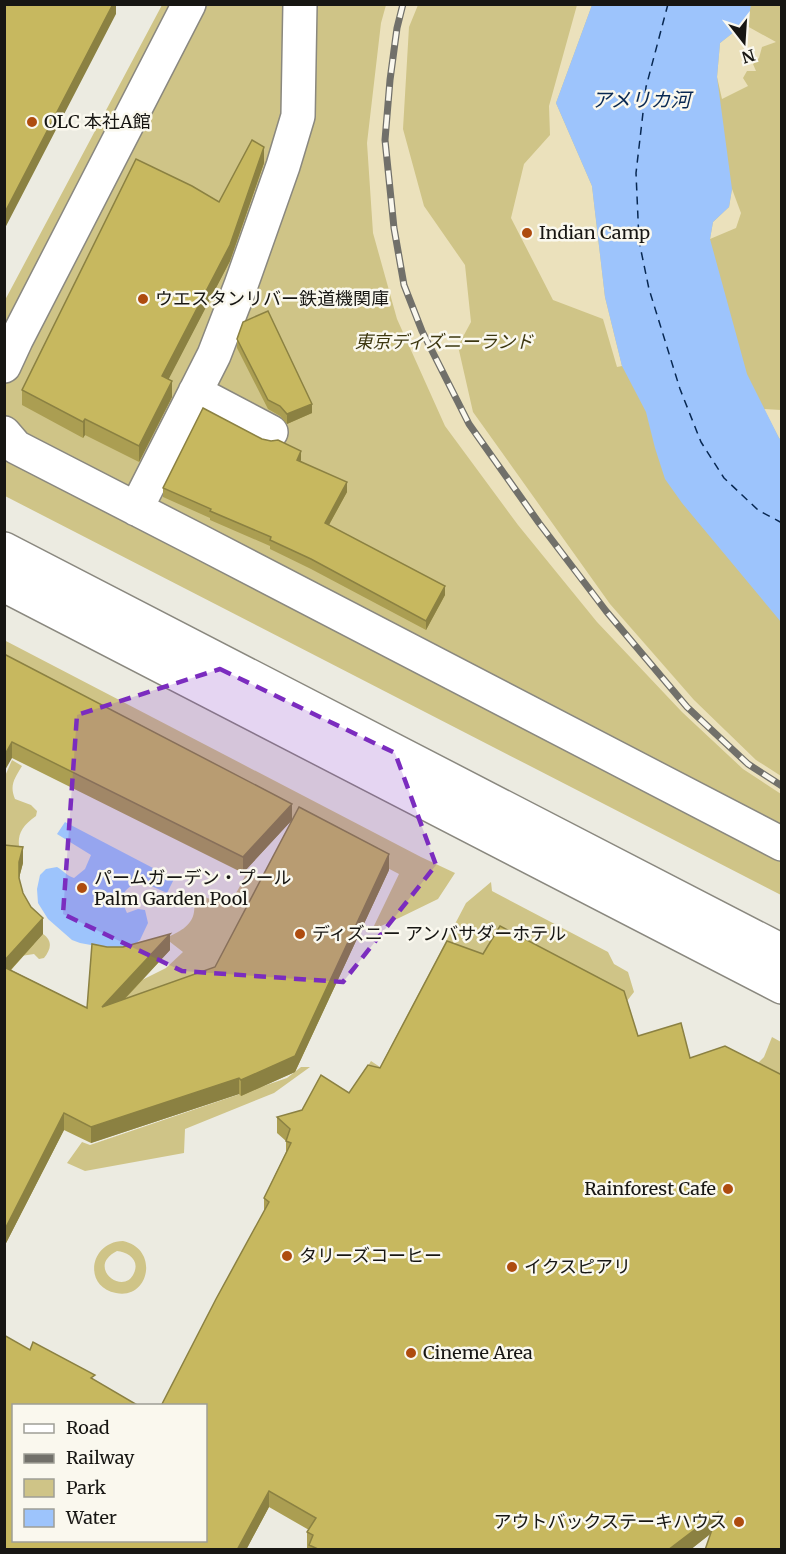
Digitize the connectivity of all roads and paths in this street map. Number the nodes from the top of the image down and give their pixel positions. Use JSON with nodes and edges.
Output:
{"nodes":[{"id":1,"x":189,"y":4,"type":"edge"},
{"id":2,"x":300,"y":4,"type":"edge"},
{"id":3,"x":4,"y":366,"type":"edge"},
{"id":4,"x":195,"y":392,"type":"junction"},
{"id":5,"x":271,"y":432,"type":"dead end"},
{"id":6,"x":4,"y":433,"type":"edge"},
{"id":7,"x":136,"y":508,"type":"junction"},
{"id":8,"x":4,"y":549,"type":"edge"},
{"id":9,"x":4,"y":585,"type":"edge"},
{"id":10,"x":782,"y":844,"type":"edge"},
{"id":11,"x":782,"y":951,"type":"edge"},
{"id":12,"x":782,"y":987,"type":"edge"}],
"edges":[{"from":1,"to":3,"type":"street"},
{"from":2,"to":4,"type":"street"},
{"from":4,"to":5,"type":"street"},
{"from":4,"to":7,"type":"street"},
{"from":6,"to":7,"type":"street"},
{"from":7,"to":10,"type":"street"},
{"from":8,"to":11,"type":"street"},
{"from":9,"to":12,"type":"street"}]}
